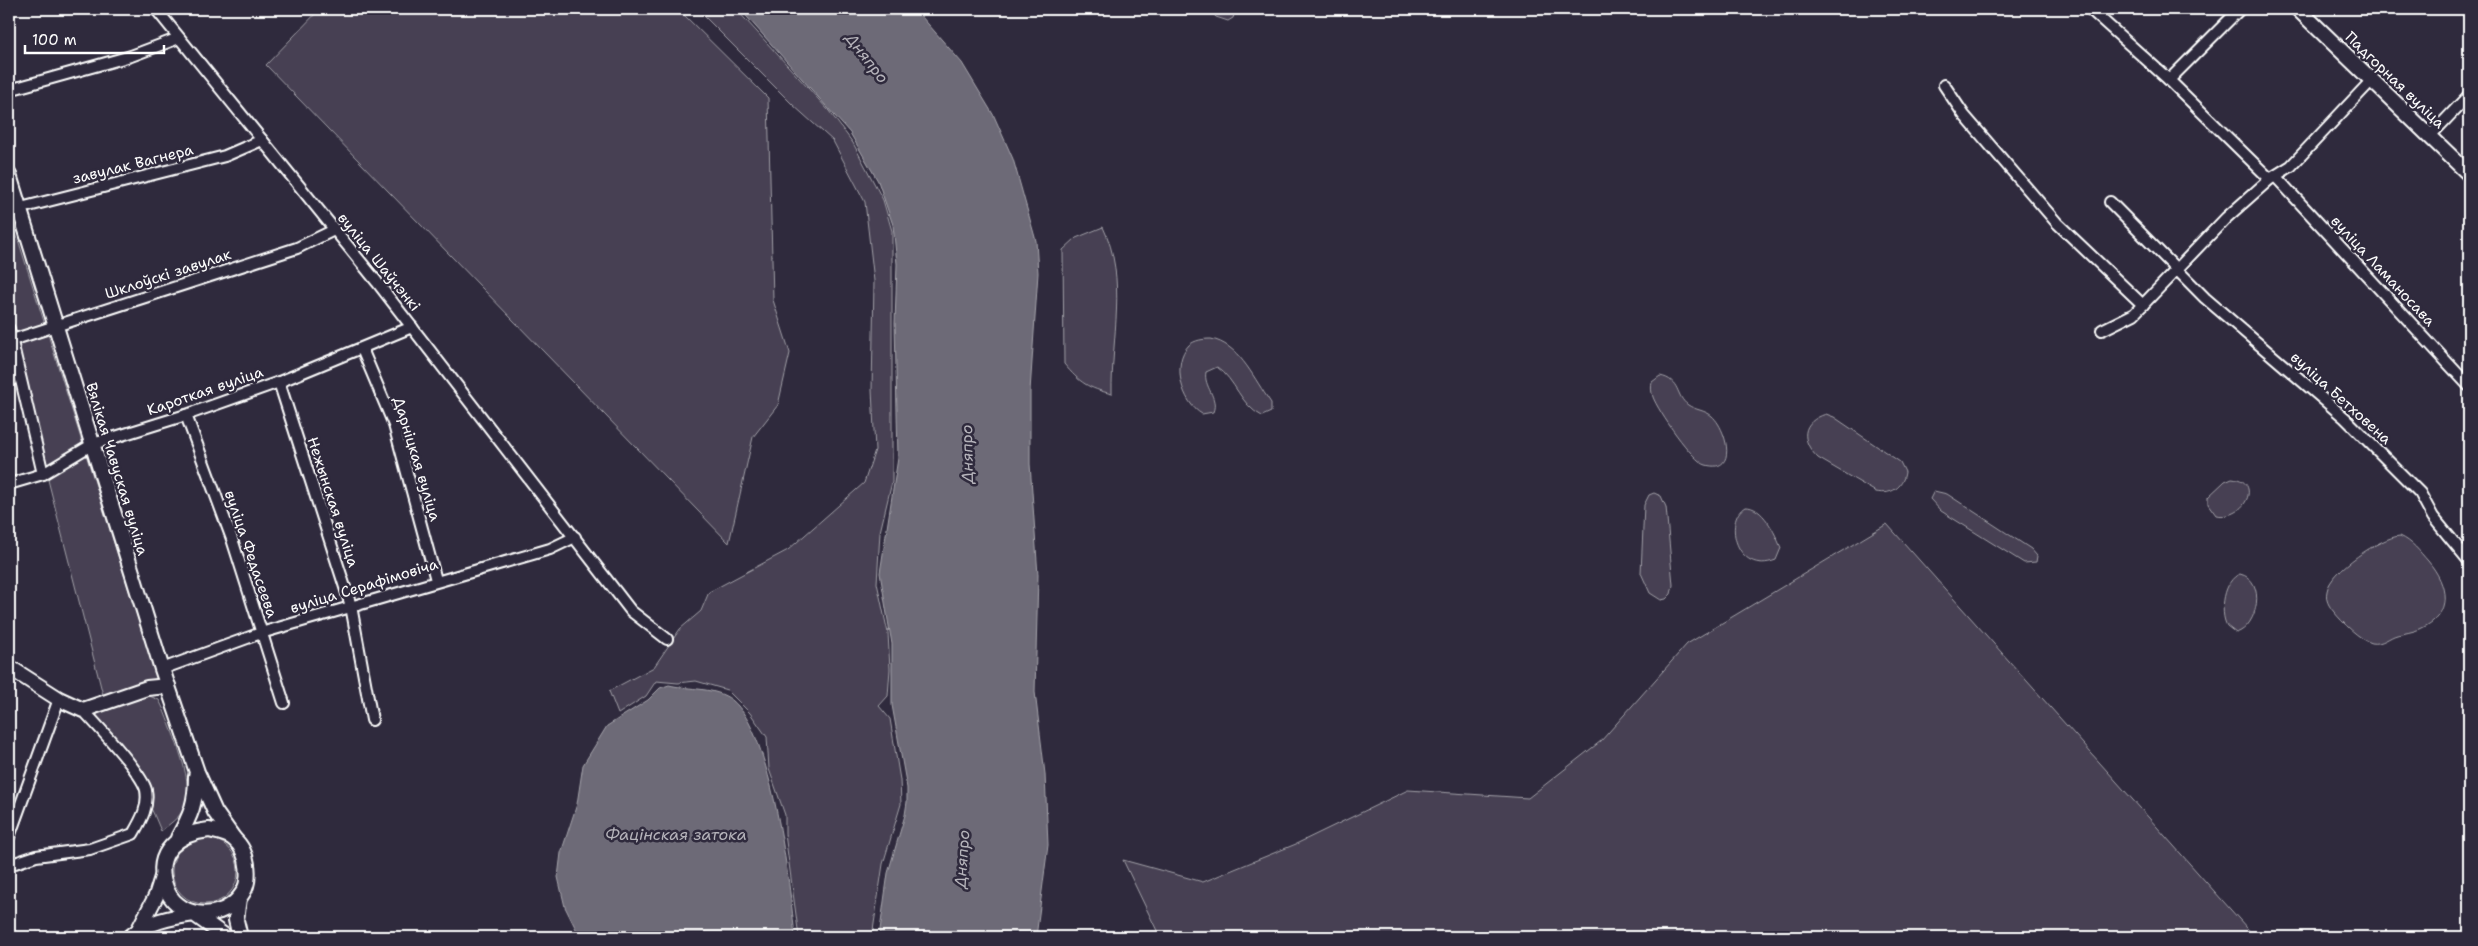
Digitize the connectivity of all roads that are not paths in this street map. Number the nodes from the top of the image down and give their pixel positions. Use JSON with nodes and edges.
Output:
{"nodes":[{"id":1,"x":156,"y":9,"type":"edge"},
{"id":2,"x":2090,"y":9,"type":"edge"},
{"id":3,"x":2240,"y":9,"type":"edge"},
{"id":4,"x":2298,"y":9,"type":"edge"},
{"id":5,"x":180,"y":38,"type":"junction"},
{"id":6,"x":2169,"y":80,"type":"junction"},
{"id":7,"x":2372,"y":80,"type":"junction"},
{"id":8,"x":1944,"y":85,"type":"dead end"},
{"id":9,"x":9,"y":90,"type":"edge"},
{"id":10,"x":2469,"y":95,"type":"edge"},
{"id":11,"x":2430,"y":136,"type":"junction"},
{"id":12,"x":262,"y":140,"type":"junction"},
{"id":13,"x":2469,"y":174,"type":"edge"},
{"id":14,"x":9,"y":175,"type":"edge"},
{"id":15,"x":2273,"y":178,"type":"junction"},
{"id":16,"x":2110,"y":202,"type":"dead end"},
{"id":17,"x":14,"y":209,"type":"edge"},
{"id":18,"x":334,"y":230,"type":"junction"},
{"id":19,"x":2177,"y":270,"type":"junction"},
{"id":20,"x":2143,"y":305,"type":"junction"},
{"id":21,"x":54,"y":327,"type":"junction"},
{"id":22,"x":412,"y":328,"type":"junction"},
{"id":23,"x":9,"y":329,"type":"edge"},
{"id":24,"x":2102,"y":330,"type":"dead end"},
{"id":25,"x":10,"y":341,"type":"edge"},
{"id":26,"x":362,"y":349,"type":"junction"},
{"id":27,"x":2468,"y":380,"type":"edge"},
{"id":28,"x":279,"y":382,"type":"junction"},
{"id":29,"x":186,"y":415,"type":"junction"},
{"id":30,"x":93,"y":444,"type":"junction"},
{"id":31,"x":43,"y":474,"type":"junction"},
{"id":32,"x":9,"y":484,"type":"edge"},
{"id":33,"x":575,"y":537,"type":"junction"},
{"id":34,"x":2469,"y":561,"type":"edge"},
{"id":35,"x":436,"y":580,"type":"junction"},
{"id":36,"x":351,"y":606,"type":"junction"},
{"id":37,"x":261,"y":633,"type":"junction"},
{"id":38,"x":667,"y":639,"type":"dead end"},
{"id":39,"x":9,"y":667,"type":"edge"},
{"id":40,"x":162,"y":669,"type":"junction"},
{"id":41,"x":168,"y":686,"type":"junction"},
{"id":42,"x":59,"y":699,"type":"junction"},
{"id":43,"x":284,"y":703,"type":"dead end"},
{"id":44,"x":83,"y":710,"type":"junction"},
{"id":45,"x":372,"y":720,"type":"dead end"},
{"id":46,"x":197,"y":772,"type":"junction"},
{"id":47,"x":9,"y":837,"type":"edge"},
{"id":48,"x":178,"y":838,"type":"junction"},
{"id":49,"x":234,"y":839,"type":"junction"},
{"id":50,"x":9,"y":865,"type":"edge"},
{"id":51,"x":162,"y":877,"type":"junction"},
{"id":52,"x":239,"y":898,"type":"junction"},
{"id":53,"x":194,"y":914,"type":"junction"},
{"id":54,"x":134,"y":933,"type":"edge"},
{"id":55,"x":226,"y":937,"type":"edge"},
{"id":56,"x":240,"y":937,"type":"edge"}],
"edges":[{"from":1,"to":5,"type":"street","name":"вуліца Шаўчэнкі"},
{"from":2,"to":6,"type":"street","name":"вуліца Ламаносава"},
{"from":3,"to":6,"type":"street"},
{"from":4,"to":7,"type":"main road","name":"Падгорная вуліца"},
{"from":5,"to":9,"type":"street"},
{"from":5,"to":12,"type":"street","name":"вуліца Шаўчэнкі"},
{"from":6,"to":15,"type":"street","name":"вуліца Ламаносава"},
{"from":7,"to":11,"type":"main road","name":"Падгорная вуліца"},
{"from":7,"to":15,"type":"street"},
{"from":8,"to":20,"type":"street"},
{"from":10,"to":11,"type":"street"},
{"from":11,"to":13,"type":"main road","name":"Падгорная вуліца"},
{"from":12,"to":17,"type":"street","name":"завулак Вагнера"},
{"from":12,"to":18,"type":"street","name":"вуліца Шаўчэнкі"},
{"from":14,"to":17,"type":"main road","name":"Вялікая Чавуская вуліца"},
{"from":15,"to":19,"type":"street"},
{"from":15,"to":27,"type":"street","name":"вуліца Ламаносава"},
{"from":16,"to":19,"type":"street","name":"вуліца Бетховена"},
{"from":17,"to":21,"type":"main road","name":"Вялікая Чавуская вуліца"},
{"from":18,"to":21,"type":"street","name":"Шклоўскі завулак"},
{"from":18,"to":22,"type":"street","name":"вуліца Шаўчэнкі"},
{"from":19,"to":20,"type":"street"},
{"from":19,"to":34,"type":"street","name":"вуліца Бетховена"},
{"from":20,"to":24,"type":"street"},
{"from":21,"to":25,"type":"street","name":"Шклоўскі завулак"},
{"from":21,"to":30,"type":"main road","name":"Вялікая Чавуская вуліца"},
{"from":22,"to":26,"type":"street","name":"Кароткая вуліца"},
{"from":22,"to":33,"type":"street","name":"вуліца Шаўчэнкі"},
{"from":23,"to":25,"type":"street"},
{"from":25,"to":31,"type":"street"},
{"from":26,"to":28,"type":"street","name":"Кароткая вуліца"},
{"from":26,"to":35,"type":"street","name":"Дарніцкая вуліца"},
{"from":28,"to":29,"type":"street","name":"Кароткая вуліца"},
{"from":28,"to":36,"type":"street","name":"Нежынская вуліца"},
{"from":29,"to":30,"type":"street","name":"Кароткая вуліца"},
{"from":29,"to":37,"type":"street","name":"вуліца Федасеева"},
{"from":30,"to":31,"type":"street","name":"Кароткая вуліца"},
{"from":30,"to":40,"type":"main road","name":"Вялікая Чавуская вуліца"},
{"from":31,"to":32,"type":"street","name":"Кароткая вуліца"},
{"from":33,"to":35,"type":"street","name":"вуліца Серафімовіча"},
{"from":33,"to":38,"type":"street","name":"вуліца Шаўчэнкі"},
{"from":35,"to":36,"type":"street","name":"вуліца Серафімовіча"},
{"from":36,"to":37,"type":"street","name":"вуліца Серафімовіча"},
{"from":36,"to":45,"type":"street","name":"Нежынская вуліца"},
{"from":37,"to":40,"type":"street","name":"вуліца Серафімовіча"},
{"from":37,"to":43,"type":"street","name":"вуліца Федасеева"},
{"from":39,"to":42,"type":"main road"},
{"from":40,"to":41,"type":"main road","name":"Вялікая Чавуская вуліца"},
{"from":41,"to":44,"type":"main road"},
{"from":41,"to":46,"type":"main road","name":"Вялікая Чавуская вуліца"},
{"from":42,"to":44,"type":"main road"},
{"from":42,"to":47,"type":"street"},
{"from":44,"to":50,"type":"street"},
{"from":46,"to":48,"type":"main road","name":"Вялікая Чавуская вуліца"},
{"from":46,"to":49,"type":"main road","name":"Вялікая Чавуская вуліца"},
{"from":48,"to":49,"type":"main road"},
{"from":48,"to":51,"type":"main road"},
{"from":49,"to":52,"type":"main road"},
{"from":51,"to":53,"type":"main road"},
{"from":51,"to":54,"type":"main road"},
{"from":52,"to":53,"type":"main road"},
{"from":52,"to":56,"type":"main road"},
{"from":53,"to":54,"type":"main road"},
{"from":53,"to":55,"type":"main road"}]}
